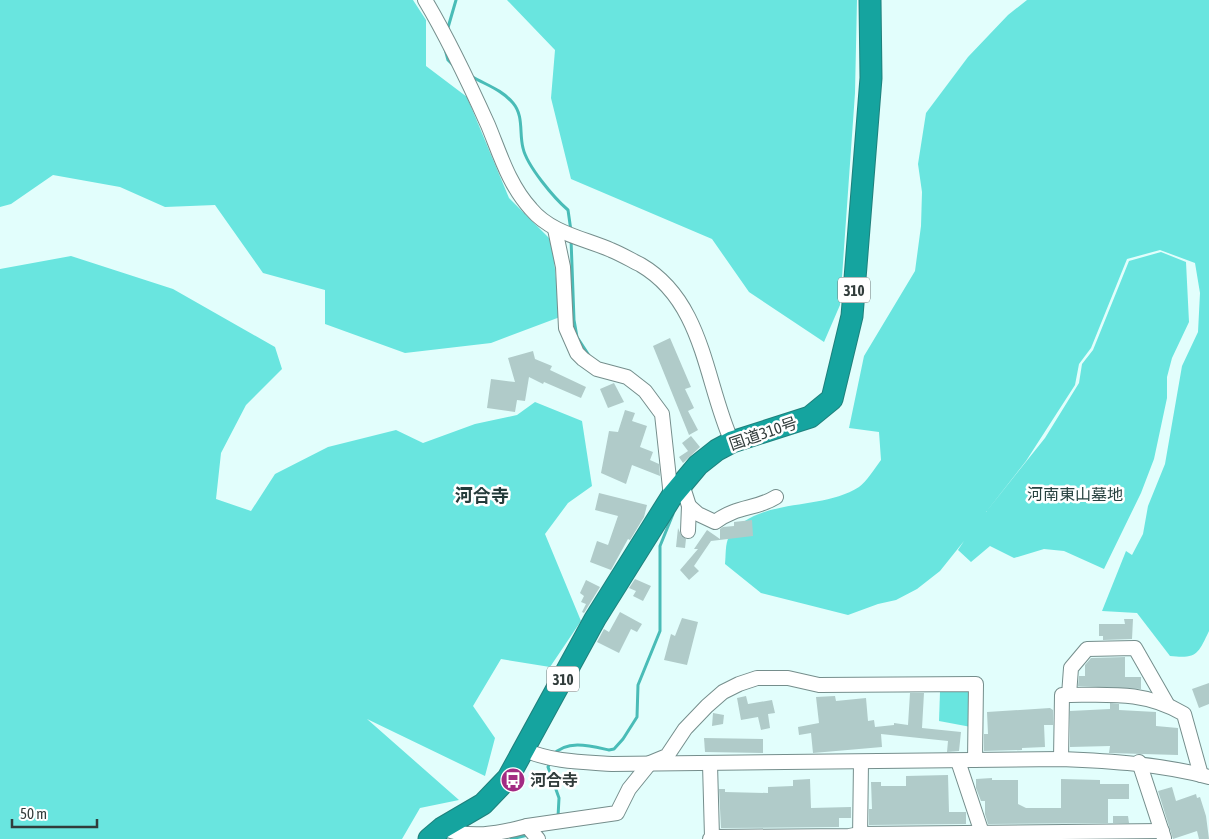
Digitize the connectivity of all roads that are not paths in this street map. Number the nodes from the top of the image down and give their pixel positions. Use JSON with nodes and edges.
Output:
{"nodes":[{"id":1,"x":425,"y":0,"type":"edge"},
{"id":2,"x":870,"y":0,"type":"edge"},
{"id":3,"x":558,"y":230,"type":"junction"},
{"id":4,"x":732,"y":442,"type":"junction"},
{"id":5,"x":679,"y":494,"type":"junction"},
{"id":6,"x":776,"y":497,"type":"dead end"},
{"id":7,"x":688,"y":531,"type":"dead end"},
{"id":8,"x":1069,"y":695,"type":"junction"},
{"id":9,"x":1167,"y":704,"type":"junction"},
{"id":10,"x":532,"y":754,"type":"junction"},
{"id":11,"x":1061,"y":759,"type":"junction"},
{"id":12,"x":975,"y":760,"type":"junction"},
{"id":13,"x":958,"y":761,"type":"junction"},
{"id":14,"x":861,"y":762,"type":"junction"},
{"id":15,"x":1139,"y":762,"type":"junction"},
{"id":16,"x":650,"y":763,"type":"junction"},
{"id":17,"x":710,"y":764,"type":"junction"},
{"id":18,"x":1207,"y":778,"type":"edge"},
{"id":19,"x":532,"y":832,"type":"edge"},
{"id":20,"x":436,"y":834,"type":"edge"},
{"id":21,"x":1163,"y":835,"type":"edge"},
{"id":22,"x":860,"y":836,"type":"edge"},
{"id":23,"x":983,"y":836,"type":"edge"},
{"id":24,"x":711,"y":838,"type":"edge"}],
"edges":[{"from":1,"to":3,"type":"street"},
{"from":2,"to":4,"type":"highway","name":"国道310号","number":"310"},
{"from":3,"to":4,"type":"street"},
{"from":3,"to":5,"type":"street"},
{"from":4,"to":5,"type":"highway","name":"国道310号","number":"310"},
{"from":5,"to":6,"type":"street"},
{"from":5,"to":7,"type":"street"},
{"from":5,"to":10,"type":"highway","name":"国道310号","number":"310"},
{"from":8,"to":9,"type":"street"},
{"from":8,"to":9,"type":"street"},
{"from":8,"to":11,"type":"street"},
{"from":9,"to":18,"type":"street"},
{"from":10,"to":16,"type":"street"},
{"from":10,"to":20,"type":"highway","name":"国道310号","number":"310"},
{"from":11,"to":12,"type":"street"},
{"from":11,"to":15,"type":"street"},
{"from":12,"to":13,"type":"street"},
{"from":12,"to":16,"type":"street"},
{"from":13,"to":14,"type":"street"},
{"from":13,"to":23,"type":"street"},
{"from":14,"to":17,"type":"street"},
{"from":14,"to":22,"type":"street"},
{"from":15,"to":18,"type":"street"},
{"from":15,"to":21,"type":"street"},
{"from":16,"to":17,"type":"street"},
{"from":16,"to":19,"type":"street"},
{"from":17,"to":24,"type":"street"},
{"from":19,"to":20,"type":"street"},
{"from":21,"to":23,"type":"street"},
{"from":22,"to":23,"type":"street"},
{"from":22,"to":24,"type":"street"}]}
